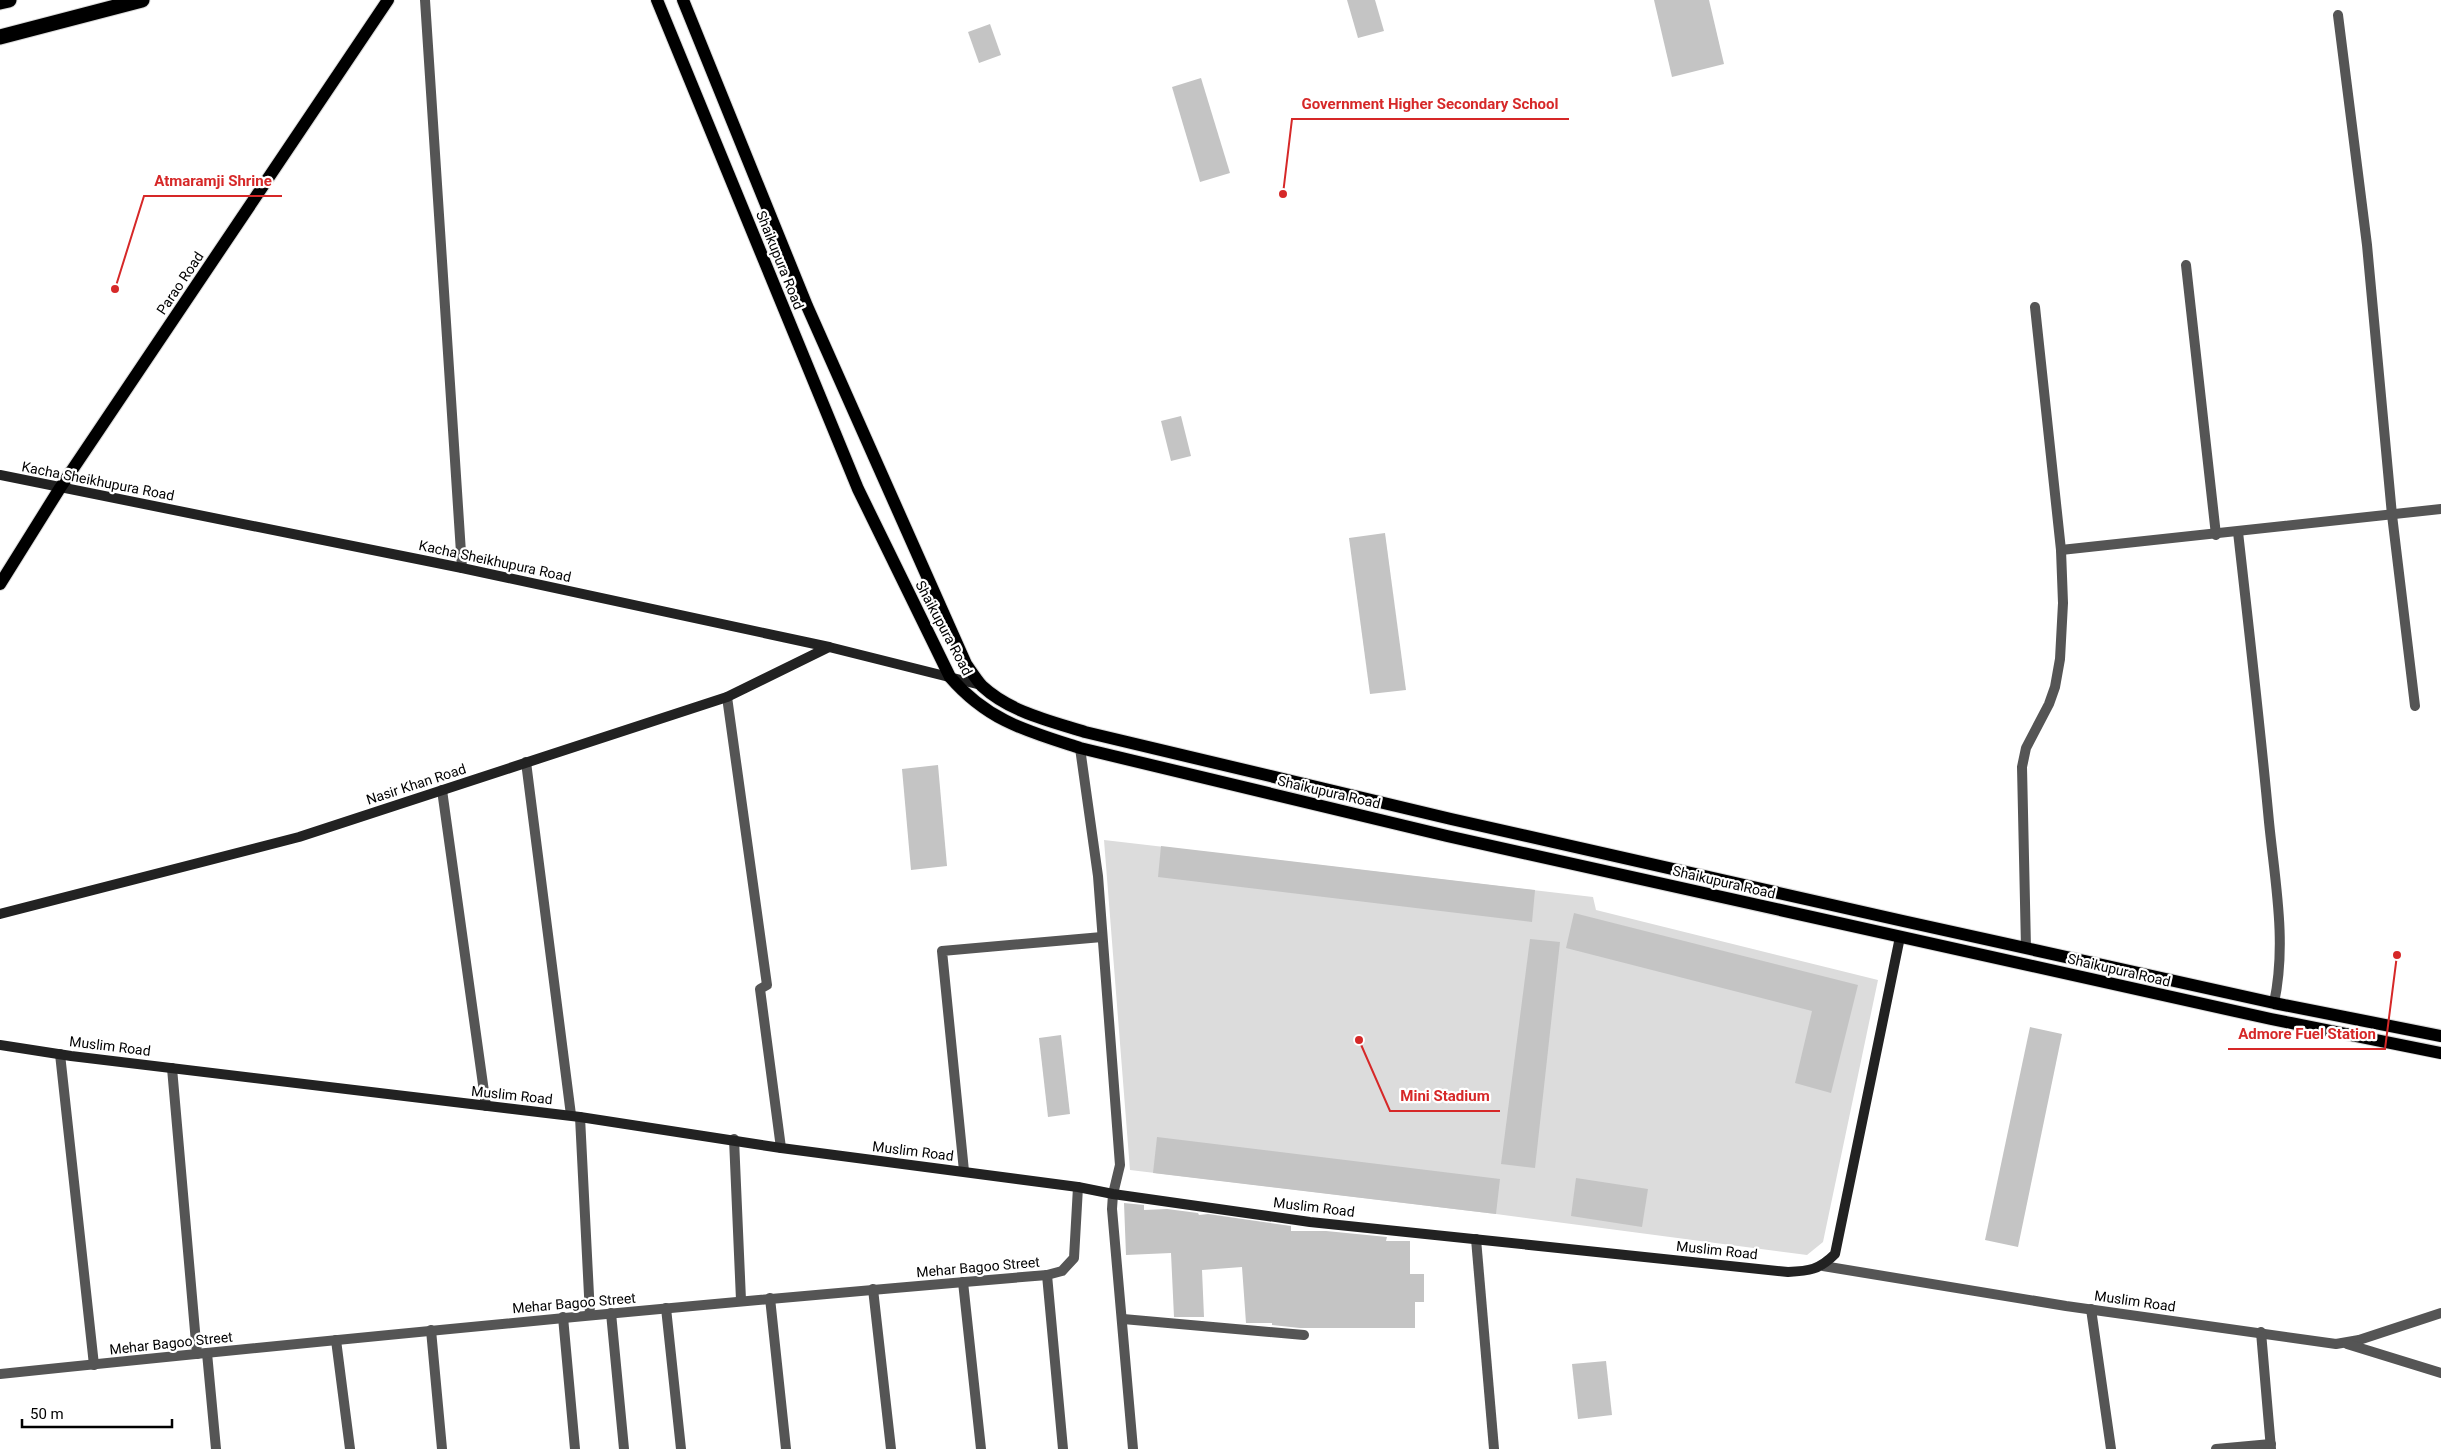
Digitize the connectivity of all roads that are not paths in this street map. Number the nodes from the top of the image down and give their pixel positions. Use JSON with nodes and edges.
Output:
{"nodes":[{"id":1,"x":9,"y":0,"type":"edge"},
{"id":2,"x":142,"y":0,"type":"edge"},
{"id":3,"x":388,"y":0,"type":"edge"},
{"id":4,"x":425,"y":0,"type":"edge"},
{"id":5,"x":657,"y":0,"type":"edge"},
{"id":6,"x":683,"y":0,"type":"edge"},
{"id":7,"x":0,"y":2,"type":"edge"},
{"id":8,"x":2338,"y":15,"type":"dead end"},
{"id":9,"x":0,"y":37,"type":"edge"},
{"id":10,"x":2186,"y":265,"type":"dead end"},
{"id":11,"x":2035,"y":307,"type":"dead end"},
{"id":12,"x":0,"y":476,"type":"edge"},
{"id":13,"x":60,"y":488,"type":"junction"},
{"id":14,"x":2441,"y":509,"type":"edge"},
{"id":15,"x":2392,"y":515,"type":"junction"},
{"id":16,"x":2238,"y":532,"type":"junction"},
{"id":17,"x":2216,"y":535,"type":"junction"},
{"id":18,"x":2061,"y":550,"type":"junction"},
{"id":19,"x":462,"y":568,"type":"junction"},
{"id":20,"x":0,"y":584,"type":"edge"},
{"id":21,"x":829,"y":646,"type":"junction"},
{"id":22,"x":950,"y":677,"type":"junction"},
{"id":23,"x":981,"y":685,"type":"junction"},
{"id":24,"x":727,"y":697,"type":"junction"},
{"id":25,"x":2416,"y":706,"type":"dead end"},
{"id":26,"x":1080,"y":748,"type":"junction"},
{"id":27,"x":526,"y":762,"type":"junction"},
{"id":28,"x":442,"y":790,"type":"junction"},
{"id":29,"x":0,"y":914,"type":"edge"},
{"id":30,"x":1900,"y":937,"type":"junction"},
{"id":31,"x":1102,"y":938,"type":"junction"},
{"id":32,"x":2026,"y":948,"type":"junction"},
{"id":33,"x":2274,"y":1003,"type":"junction"},
{"id":34,"x":2441,"y":1036,"type":"edge"},
{"id":35,"x":0,"y":1045,"type":"edge"},
{"id":36,"x":2441,"y":1052,"type":"edge"},
{"id":37,"x":60,"y":1054,"type":"junction"},
{"id":38,"x":172,"y":1068,"type":"junction"},
{"id":39,"x":486,"y":1106,"type":"junction"},
{"id":40,"x":575,"y":1116,"type":"junction"},
{"id":41,"x":734,"y":1139,"type":"junction"},
{"id":42,"x":782,"y":1148,"type":"junction"},
{"id":43,"x":964,"y":1171,"type":"junction"},
{"id":44,"x":1078,"y":1187,"type":"junction"},
{"id":45,"x":1113,"y":1194,"type":"junction"},
{"id":46,"x":1476,"y":1239,"type":"junction"},
{"id":47,"x":1823,"y":1266,"type":"junction"},
{"id":48,"x":1047,"y":1275,"type":"junction"},
{"id":49,"x":963,"y":1282,"type":"junction"},
{"id":50,"x":873,"y":1289,"type":"junction"},
{"id":51,"x":770,"y":1298,"type":"junction"},
{"id":52,"x":741,"y":1300,"type":"junction"},
{"id":53,"x":666,"y":1308,"type":"junction"},
{"id":54,"x":2091,"y":1309,"type":"junction"},
{"id":55,"x":611,"y":1313,"type":"junction"},
{"id":56,"x":2441,"y":1313,"type":"edge"},
{"id":57,"x":590,"y":1315,"type":"junction"},
{"id":58,"x":563,"y":1318,"type":"junction"},
{"id":59,"x":1123,"y":1319,"type":"junction"},
{"id":60,"x":431,"y":1330,"type":"junction"},
{"id":61,"x":2261,"y":1332,"type":"junction"},
{"id":62,"x":1304,"y":1335,"type":"dead end"},
{"id":63,"x":336,"y":1340,"type":"junction"},
{"id":64,"x":2347,"y":1344,"type":"junction"},
{"id":65,"x":202,"y":1354,"type":"junction"},
{"id":66,"x":94,"y":1364,"type":"junction"},
{"id":67,"x":2441,"y":1373,"type":"edge"},
{"id":68,"x":0,"y":1374,"type":"edge"},
{"id":69,"x":2271,"y":1446,"type":"edge"},
{"id":70,"x":216,"y":1449,"type":"edge"},
{"id":71,"x":350,"y":1449,"type":"edge"},
{"id":72,"x":442,"y":1449,"type":"edge"},
{"id":73,"x":575,"y":1449,"type":"edge"},
{"id":74,"x":624,"y":1449,"type":"edge"},
{"id":75,"x":681,"y":1449,"type":"edge"},
{"id":76,"x":786,"y":1449,"type":"edge"},
{"id":77,"x":891,"y":1449,"type":"edge"},
{"id":78,"x":981,"y":1449,"type":"edge"},
{"id":79,"x":1063,"y":1449,"type":"edge"},
{"id":80,"x":1133,"y":1449,"type":"edge"},
{"id":81,"x":1494,"y":1449,"type":"edge"},
{"id":82,"x":2111,"y":1449,"type":"edge"},
{"id":83,"x":2216,"y":1449,"type":"edge"}],
"edges":[{"from":1,"to":7,"type":"highway"},
{"from":2,"to":9,"type":"highway"},
{"from":3,"to":13,"type":"main road","name":"Parao Road"},
{"from":4,"to":19,"type":"street"},
{"from":5,"to":22,"type":"main road","name":"Shaikupura Road"},
{"from":6,"to":23,"type":"main road","name":"Shaikupura Road"},
{"from":8,"to":15,"type":"street"},
{"from":10,"to":17,"type":"street"},
{"from":11,"to":18,"type":"street"},
{"from":12,"to":13,"type":"street","name":"Kacha Sheikhupura Road"},
{"from":13,"to":19,"type":"street","name":"Kacha Sheikhupura Road"},
{"from":13,"to":20,"type":"main road","name":"Parao Road"},
{"from":14,"to":15,"type":"street"},
{"from":15,"to":16,"type":"street"},
{"from":15,"to":25,"type":"street"},
{"from":16,"to":17,"type":"street"},
{"from":16,"to":33,"type":"street"},
{"from":17,"to":18,"type":"street"},
{"from":18,"to":32,"type":"street"},
{"from":19,"to":21,"type":"street","name":"Kacha Sheikhupura Road"},
{"from":21,"to":22,"type":"street","name":"Kacha Sheikhupura Road"},
{"from":21,"to":24,"type":"street","name":"Nasir Khan Road"},
{"from":22,"to":23,"type":"street","name":"Kacha Sheikhupura Road"},
{"from":22,"to":26,"type":"main road","name":"Shaikupura Road"},
{"from":23,"to":32,"type":"main road","name":"Shaikupura Road"},
{"from":24,"to":27,"type":"street","name":"Nasir Khan Road"},
{"from":24,"to":42,"type":"street"},
{"from":26,"to":30,"type":"main road","name":"Shaikupura Road"},
{"from":26,"to":31,"type":"street"},
{"from":27,"to":28,"type":"street","name":"Nasir Khan Road"},
{"from":27,"to":40,"type":"street"},
{"from":28,"to":29,"type":"street","name":"Nasir Khan Road"},
{"from":28,"to":39,"type":"street"},
{"from":30,"to":36,"type":"main road","name":"Shaikupura Road"},
{"from":30,"to":47,"type":"street"},
{"from":31,"to":43,"type":"street"},
{"from":31,"to":45,"type":"street"},
{"from":32,"to":33,"type":"main road","name":"Shaikupura Road"},
{"from":33,"to":34,"type":"main road","name":"Shaikupura Road"},
{"from":35,"to":37,"type":"street","name":"Muslim Road"},
{"from":37,"to":38,"type":"street","name":"Muslim Road"},
{"from":37,"to":66,"type":"street"},
{"from":38,"to":39,"type":"street","name":"Muslim Road"},
{"from":38,"to":65,"type":"street"},
{"from":39,"to":40,"type":"street","name":"Muslim Road"},
{"from":40,"to":41,"type":"street","name":"Muslim Road"},
{"from":40,"to":57,"type":"street"},
{"from":41,"to":42,"type":"street","name":"Muslim Road"},
{"from":41,"to":52,"type":"street"},
{"from":42,"to":43,"type":"street","name":"Muslim Road"},
{"from":43,"to":44,"type":"street","name":"Muslim Road"},
{"from":44,"to":45,"type":"street","name":"Muslim Road"},
{"from":44,"to":48,"type":"street","name":"Mehar Bagoo Street"},
{"from":45,"to":46,"type":"street","name":"Muslim Road"},
{"from":45,"to":59,"type":"street"},
{"from":46,"to":47,"type":"street","name":"Muslim Road"},
{"from":46,"to":81,"type":"street"},
{"from":47,"to":54,"type":"street","name":"Muslim Road"},
{"from":48,"to":49,"type":"street","name":"Mehar Bagoo Street"},
{"from":48,"to":79,"type":"street"},
{"from":49,"to":50,"type":"street","name":"Mehar Bagoo Street"},
{"from":49,"to":78,"type":"street"},
{"from":50,"to":51,"type":"street","name":"Mehar Bagoo Street"},
{"from":50,"to":77,"type":"street"},
{"from":51,"to":52,"type":"street","name":"Mehar Bagoo Street"},
{"from":51,"to":76,"type":"street"},
{"from":52,"to":53,"type":"street","name":"Mehar Bagoo Street"},
{"from":53,"to":55,"type":"street","name":"Mehar Bagoo Street"},
{"from":53,"to":75,"type":"street"},
{"from":54,"to":61,"type":"street","name":"Muslim Road"},
{"from":54,"to":82,"type":"street"},
{"from":55,"to":57,"type":"street","name":"Mehar Bagoo Street"},
{"from":55,"to":74,"type":"street"},
{"from":56,"to":64,"type":"street","name":"Muslim Road"},
{"from":57,"to":58,"type":"street","name":"Mehar Bagoo Street"},
{"from":58,"to":60,"type":"street","name":"Mehar Bagoo Street"},
{"from":58,"to":73,"type":"street"},
{"from":59,"to":62,"type":"street"},
{"from":59,"to":80,"type":"street"},
{"from":60,"to":63,"type":"street","name":"Mehar Bagoo Street"},
{"from":60,"to":72,"type":"street"},
{"from":61,"to":64,"type":"street","name":"Muslim Road"},
{"from":61,"to":69,"type":"street"},
{"from":63,"to":65,"type":"street","name":"Mehar Bagoo Street"},
{"from":63,"to":71,"type":"street"},
{"from":64,"to":67,"type":"street"},
{"from":65,"to":66,"type":"street","name":"Mehar Bagoo Street"},
{"from":65,"to":70,"type":"street"},
{"from":66,"to":68,"type":"street","name":"Mehar Bagoo Street"},
{"from":69,"to":83,"type":"street"}]}
